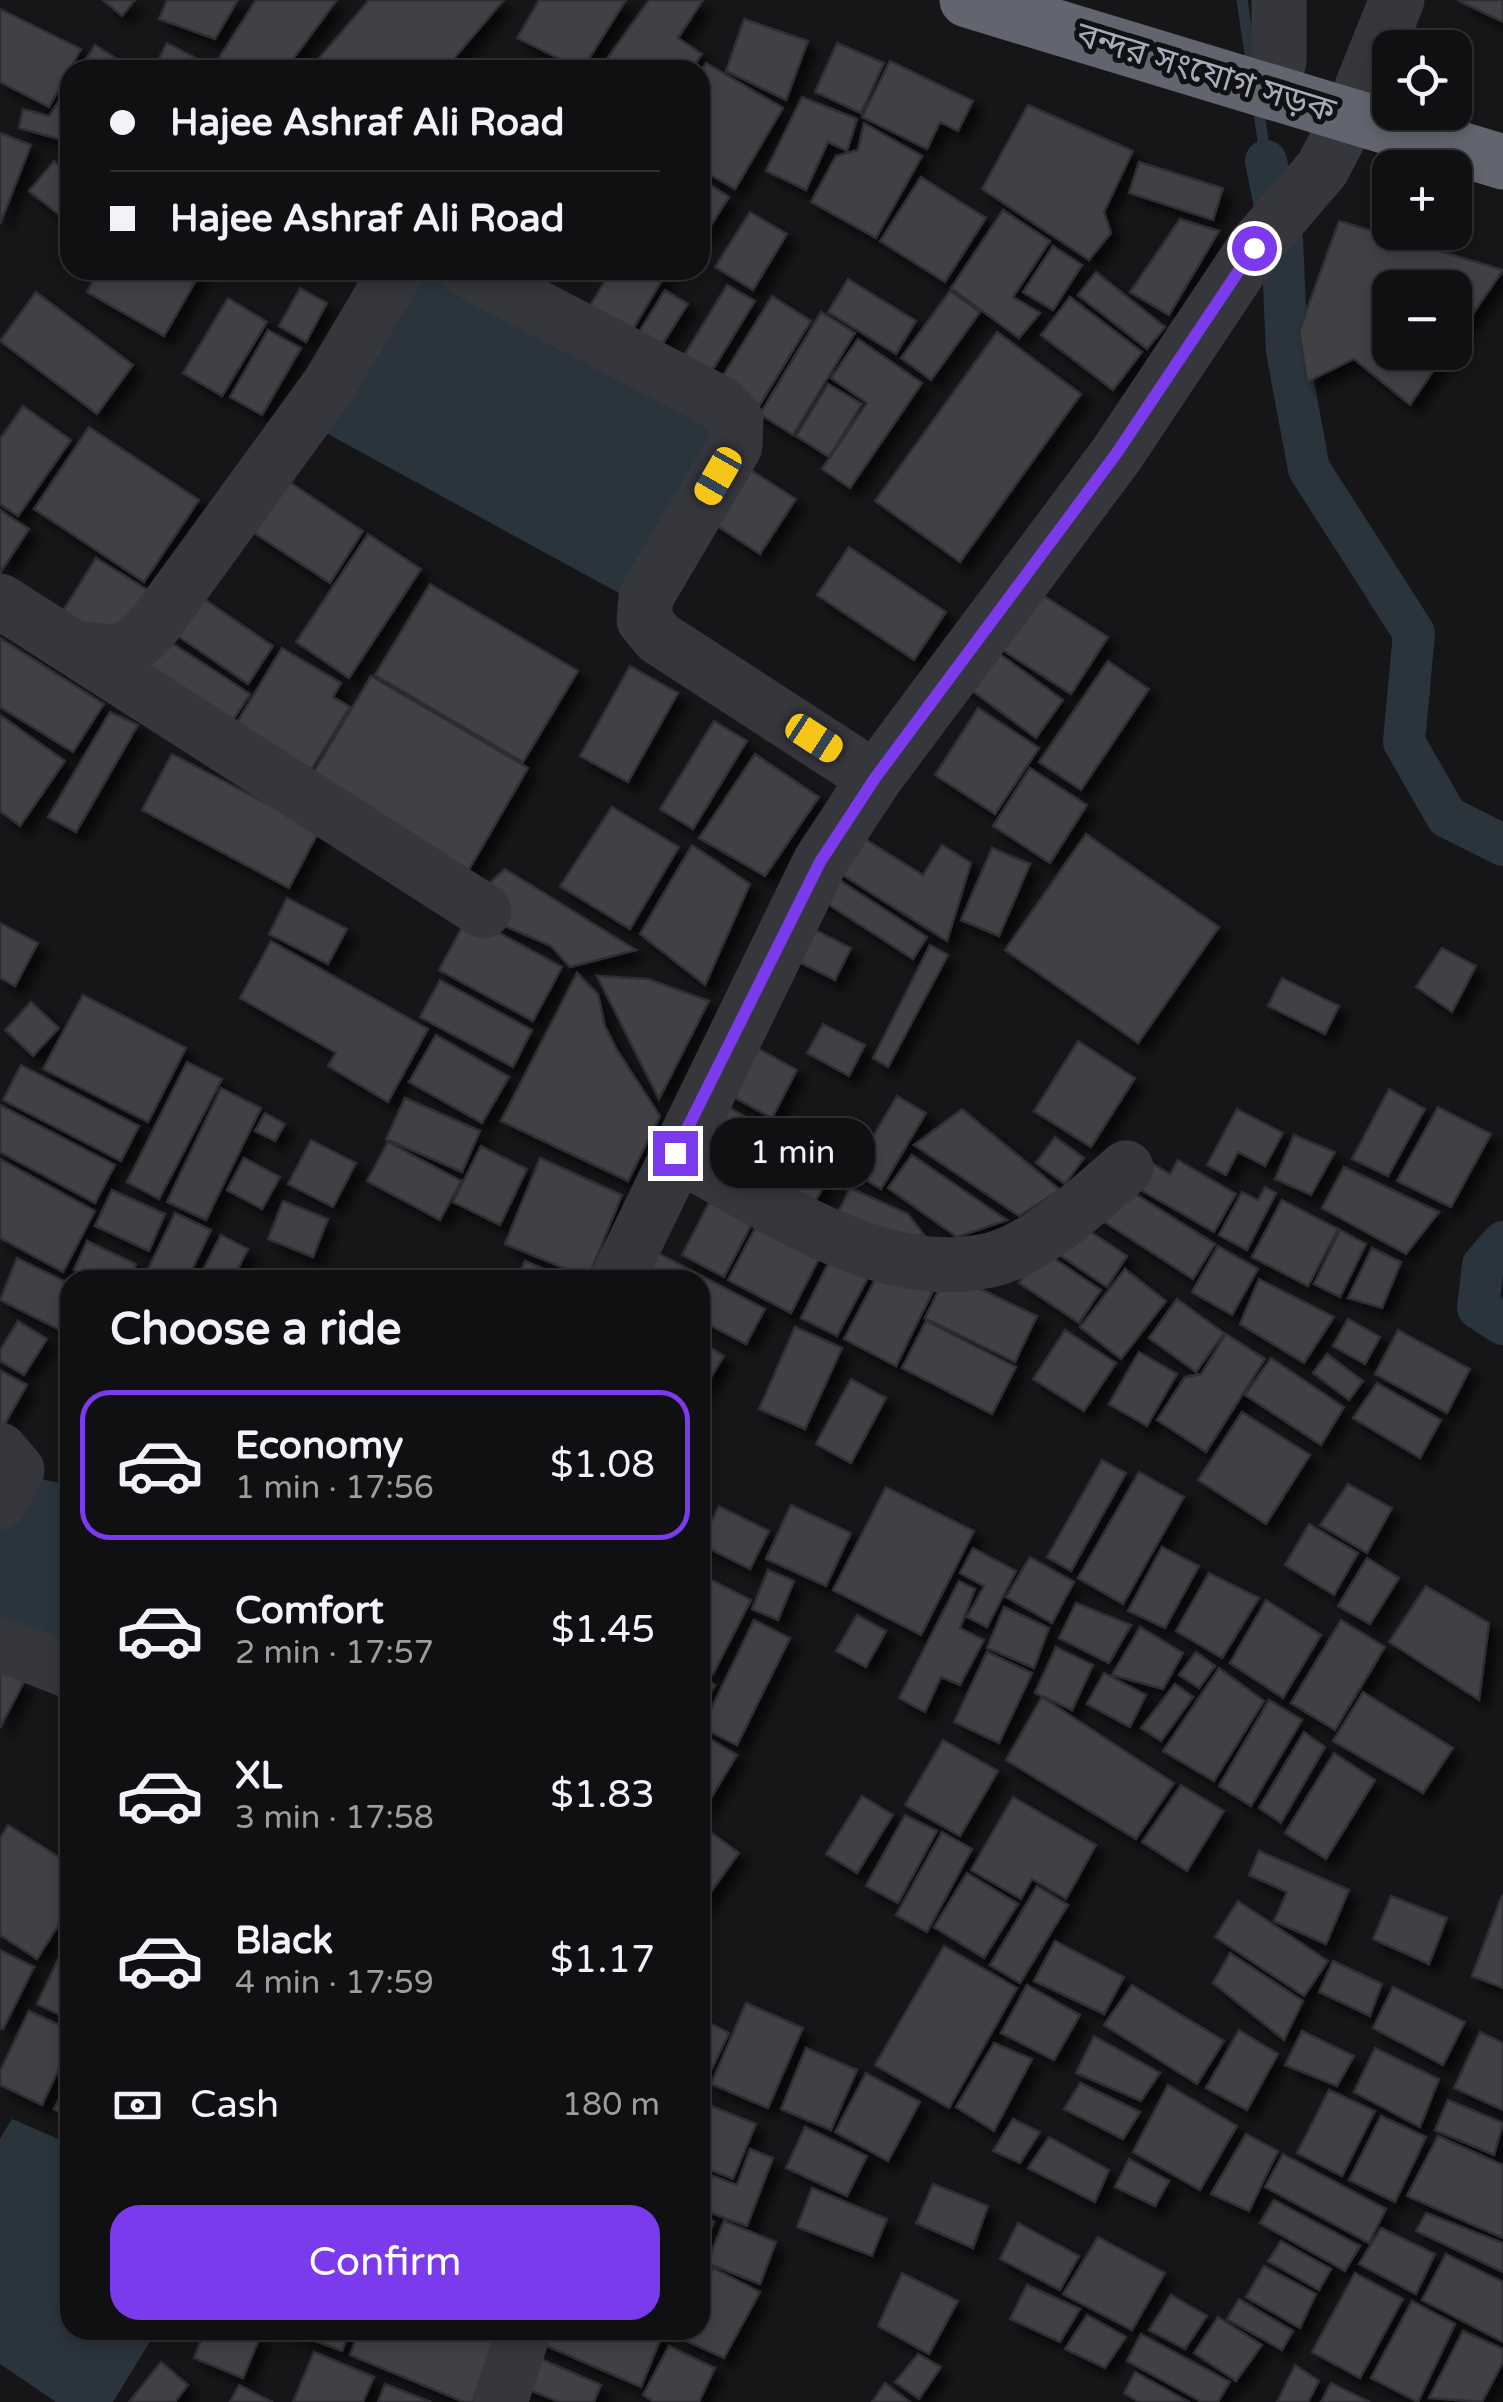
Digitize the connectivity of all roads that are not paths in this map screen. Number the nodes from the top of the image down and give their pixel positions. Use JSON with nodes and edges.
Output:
{"nodes":[{"id":1,"x":967,"y":0,"type":"edge"},
{"id":2,"x":1096,"y":0,"type":"edge"},
{"id":3,"x":1279,"y":0,"type":"edge"},
{"id":4,"x":1397,"y":0,"type":"edge"},
{"id":5,"x":1258,"y":68,"type":"junction"},
{"id":6,"x":1367,"y":99,"type":"edge"},
{"id":7,"x":1472,"y":120,"type":"edge"},
{"id":8,"x":1503,"y":130,"type":"edge"},
{"id":9,"x":1503,"y":162,"type":"edge"},
{"id":10,"x":391,"y":280,"type":"edge"},
{"id":11,"x":485,"y":280,"type":"edge"},
{"id":12,"x":0,"y":601,"type":"edge"},
{"id":13,"x":76,"y":648,"type":"junction"},
{"id":14,"x":875,"y":778,"type":"junction"},
{"id":15,"x":484,"y":911,"type":"dead end"},
{"id":16,"x":675,"y":1153,"type":"junction"},
{"id":17,"x":1126,"y":1168,"type":"dead end"},
{"id":18,"x":622,"y":1270,"type":"edge"},
{"id":19,"x":0,"y":1450,"type":"edge"},
{"id":20,"x":0,"y":1502,"type":"edge"},
{"id":21,"x":0,"y":1644,"type":"edge"},
{"id":22,"x":60,"y":1667,"type":"edge"},
{"id":23,"x":521,"y":2340,"type":"edge"},
{"id":24,"x":500,"y":2402,"type":"edge"}],
"edges":[{"from":1,"to":5,"type":"highway","name":"বন্দর সংযোগ সড়ক"},
{"from":2,"to":5,"type":"highway","name":"বন্দর সংযোগ সড়ক"},
{"from":3,"to":5,"type":"street"},
{"from":4,"to":6,"type":"street"},
{"from":5,"to":6,"type":"highway","name":"বন্দর সংযোগ সড়ক"},
{"from":6,"to":9,"type":"highway","name":"বন্দর সংযোগ সড়ক"},
{"from":6,"to":14,"type":"street"},
{"from":7,"to":8,"type":"highway"},
{"from":10,"to":13,"type":"street"},
{"from":11,"to":14,"type":"street"},
{"from":12,"to":13,"type":"street"},
{"from":13,"to":15,"type":"street"},
{"from":14,"to":16,"type":"street"},
{"from":16,"to":17,"type":"street"},
{"from":16,"to":18,"type":"street"},
{"from":19,"to":20,"type":"street"},
{"from":21,"to":22,"type":"street"},
{"from":23,"to":24,"type":"street"}]}
